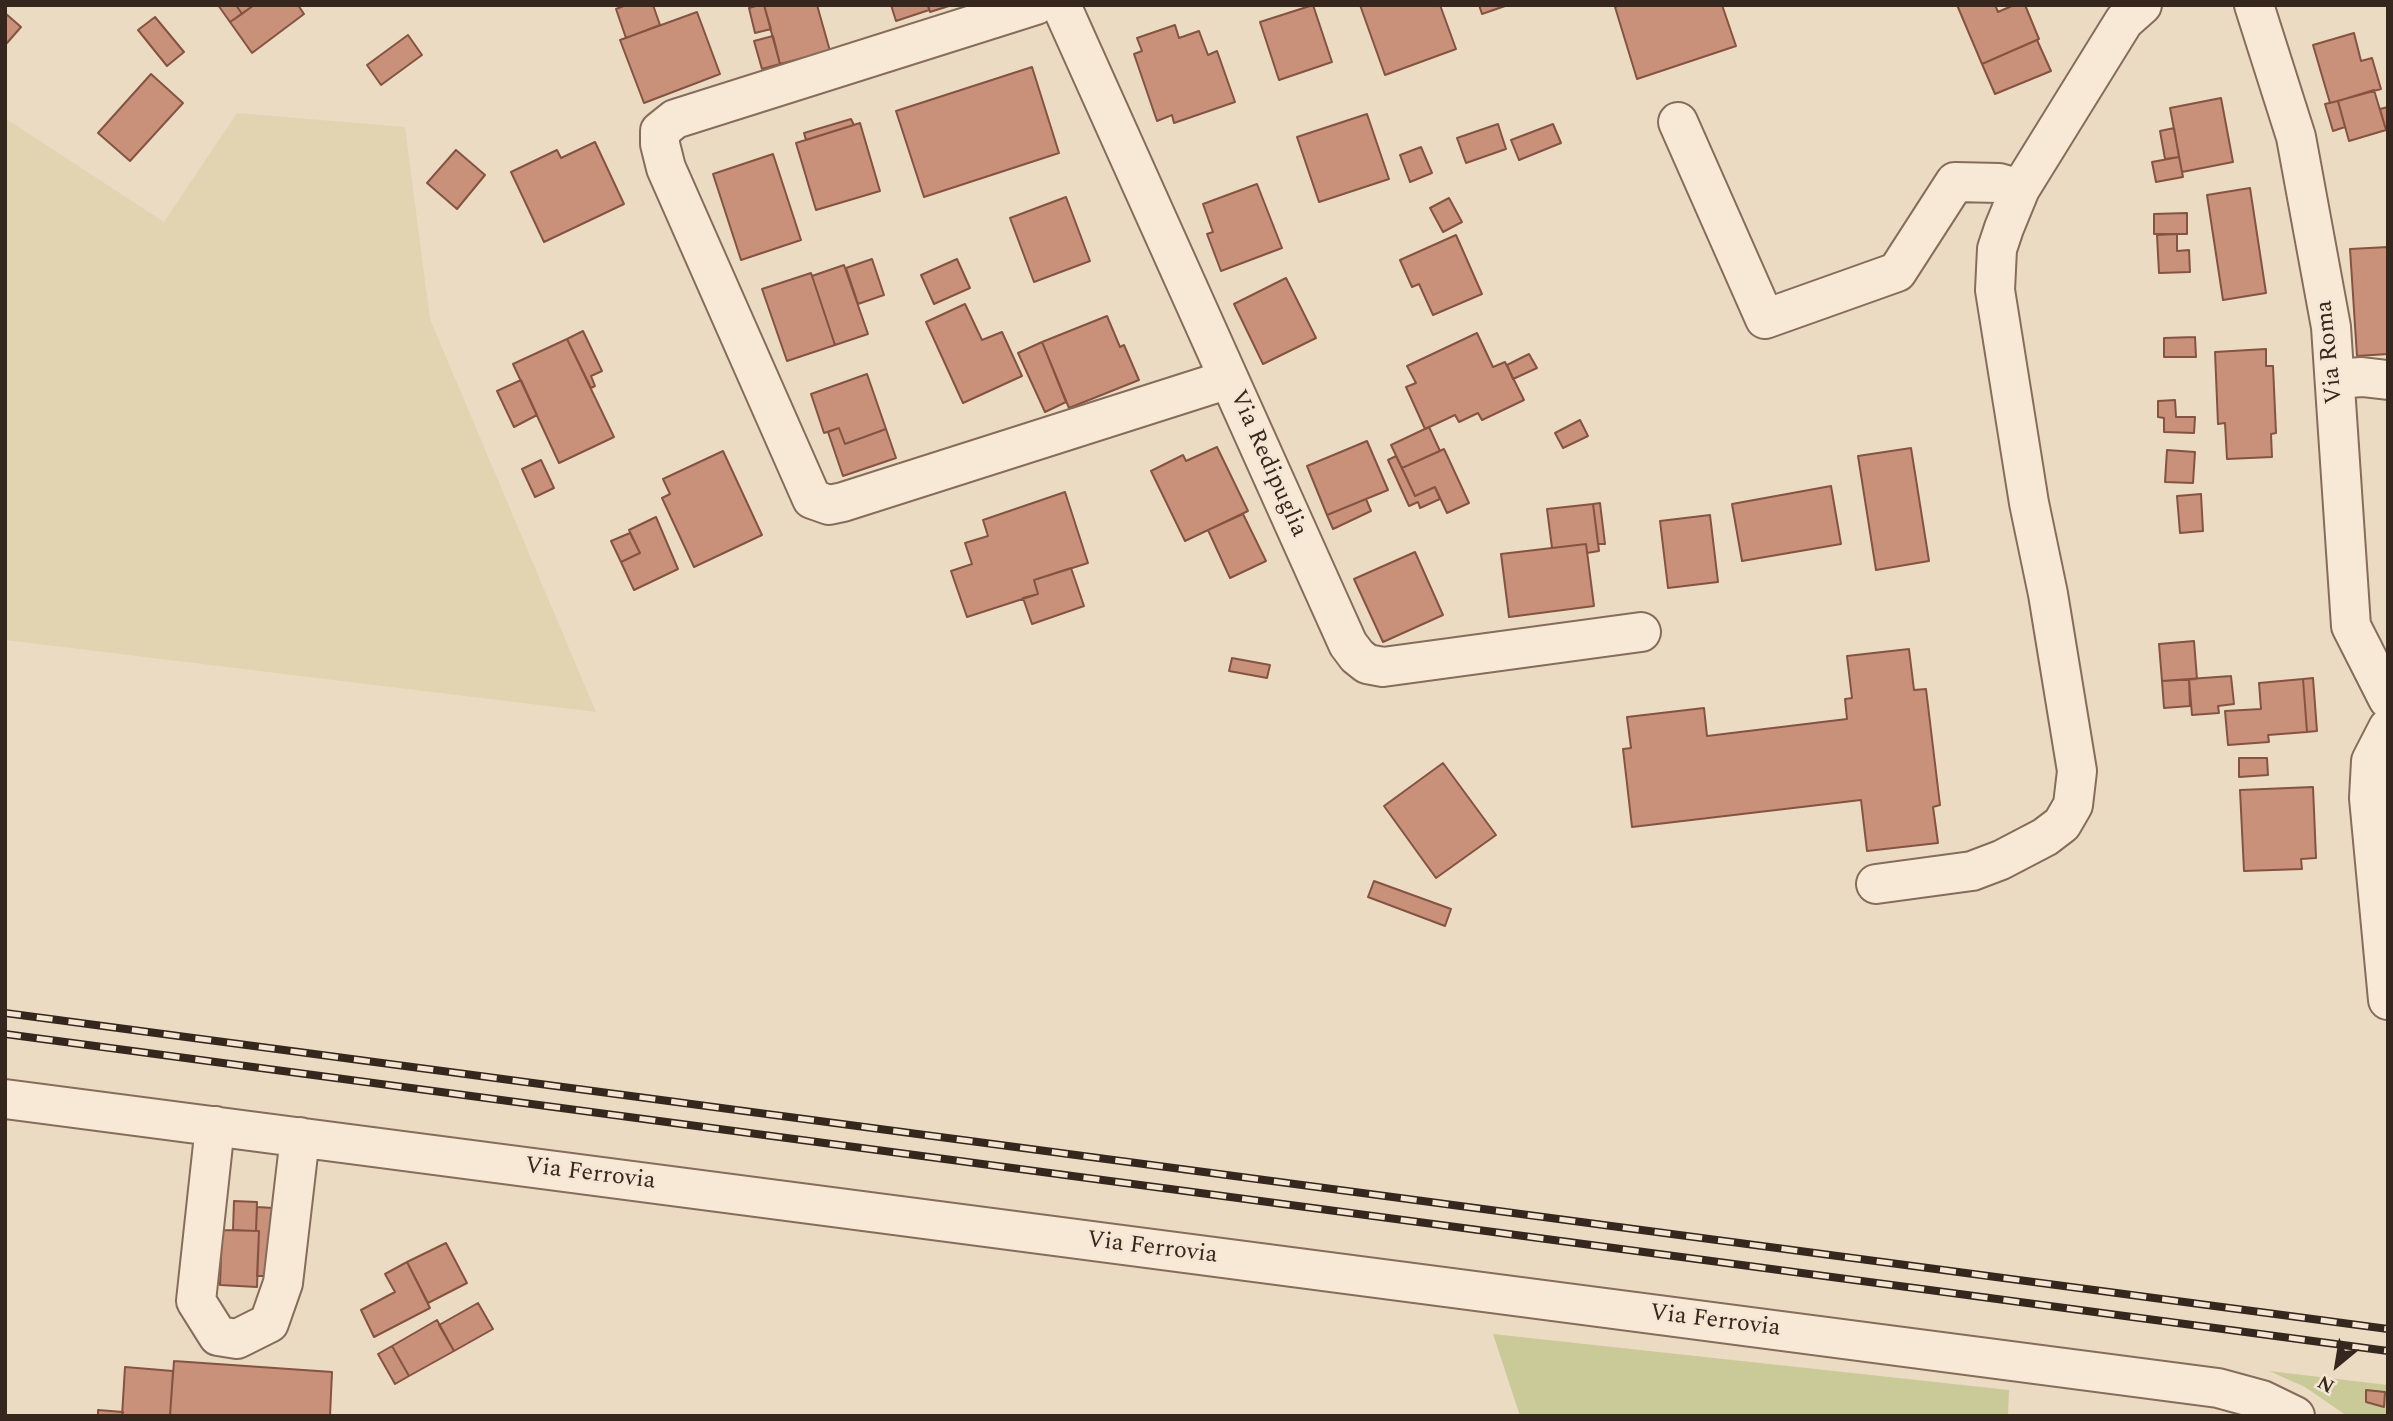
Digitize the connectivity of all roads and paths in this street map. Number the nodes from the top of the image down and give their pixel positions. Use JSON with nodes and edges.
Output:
{"nodes":[{"id":1,"x":1036,"y":5,"type":"edge"},
{"id":2,"x":1060,"y":5,"type":"edge"},
{"id":3,"x":2142,"y":5,"type":"edge"},
{"id":4,"x":2254,"y":5,"type":"edge"},
{"id":5,"x":1678,"y":122,"type":"dead end"},
{"id":6,"x":2020,"y":189,"type":"junction"},
{"id":7,"x":1229,"y":379,"type":"junction"},
{"id":8,"x":2335,"y":379,"type":"junction"},
{"id":9,"x":2388,"y":380,"type":"edge"},
{"id":10,"x":1641,"y":632,"type":"dead end"},
{"id":11,"x":2388,"y":699,"type":"edge"},
{"id":12,"x":2388,"y":728,"type":"edge"},
{"id":13,"x":1876,"y":884,"type":"dead end"},
{"id":14,"x":2388,"y":1000,"type":"edge"},
{"id":15,"x":5,"y":1099,"type":"edge"},
{"id":16,"x":215,"y":1126,"type":"junction"},
{"id":17,"x":300,"y":1137,"type":"junction"},
{"id":18,"x":2295,"y":1416,"type":"edge"}],
"edges":[{"from":1,"to":7,"type":"street"},
{"from":2,"to":7,"type":"street","name":"Via Redipuglia"},
{"from":3,"to":6,"type":"street"},
{"from":4,"to":8,"type":"street","name":"Via Roma"},
{"from":5,"to":6,"type":"street"},
{"from":6,"to":13,"type":"street"},
{"from":7,"to":10,"type":"street","name":"Via Redipuglia"},
{"from":8,"to":9,"type":"street"},
{"from":8,"to":11,"type":"street","name":"Via Roma"},
{"from":12,"to":14,"type":"street"},
{"from":15,"to":16,"type":"street","name":"Via Ferrovia"},
{"from":16,"to":17,"type":"street","name":"Via Ferrovia"},
{"from":16,"to":17,"type":"street"},
{"from":17,"to":18,"type":"street","name":"Via Ferrovia"}]}
